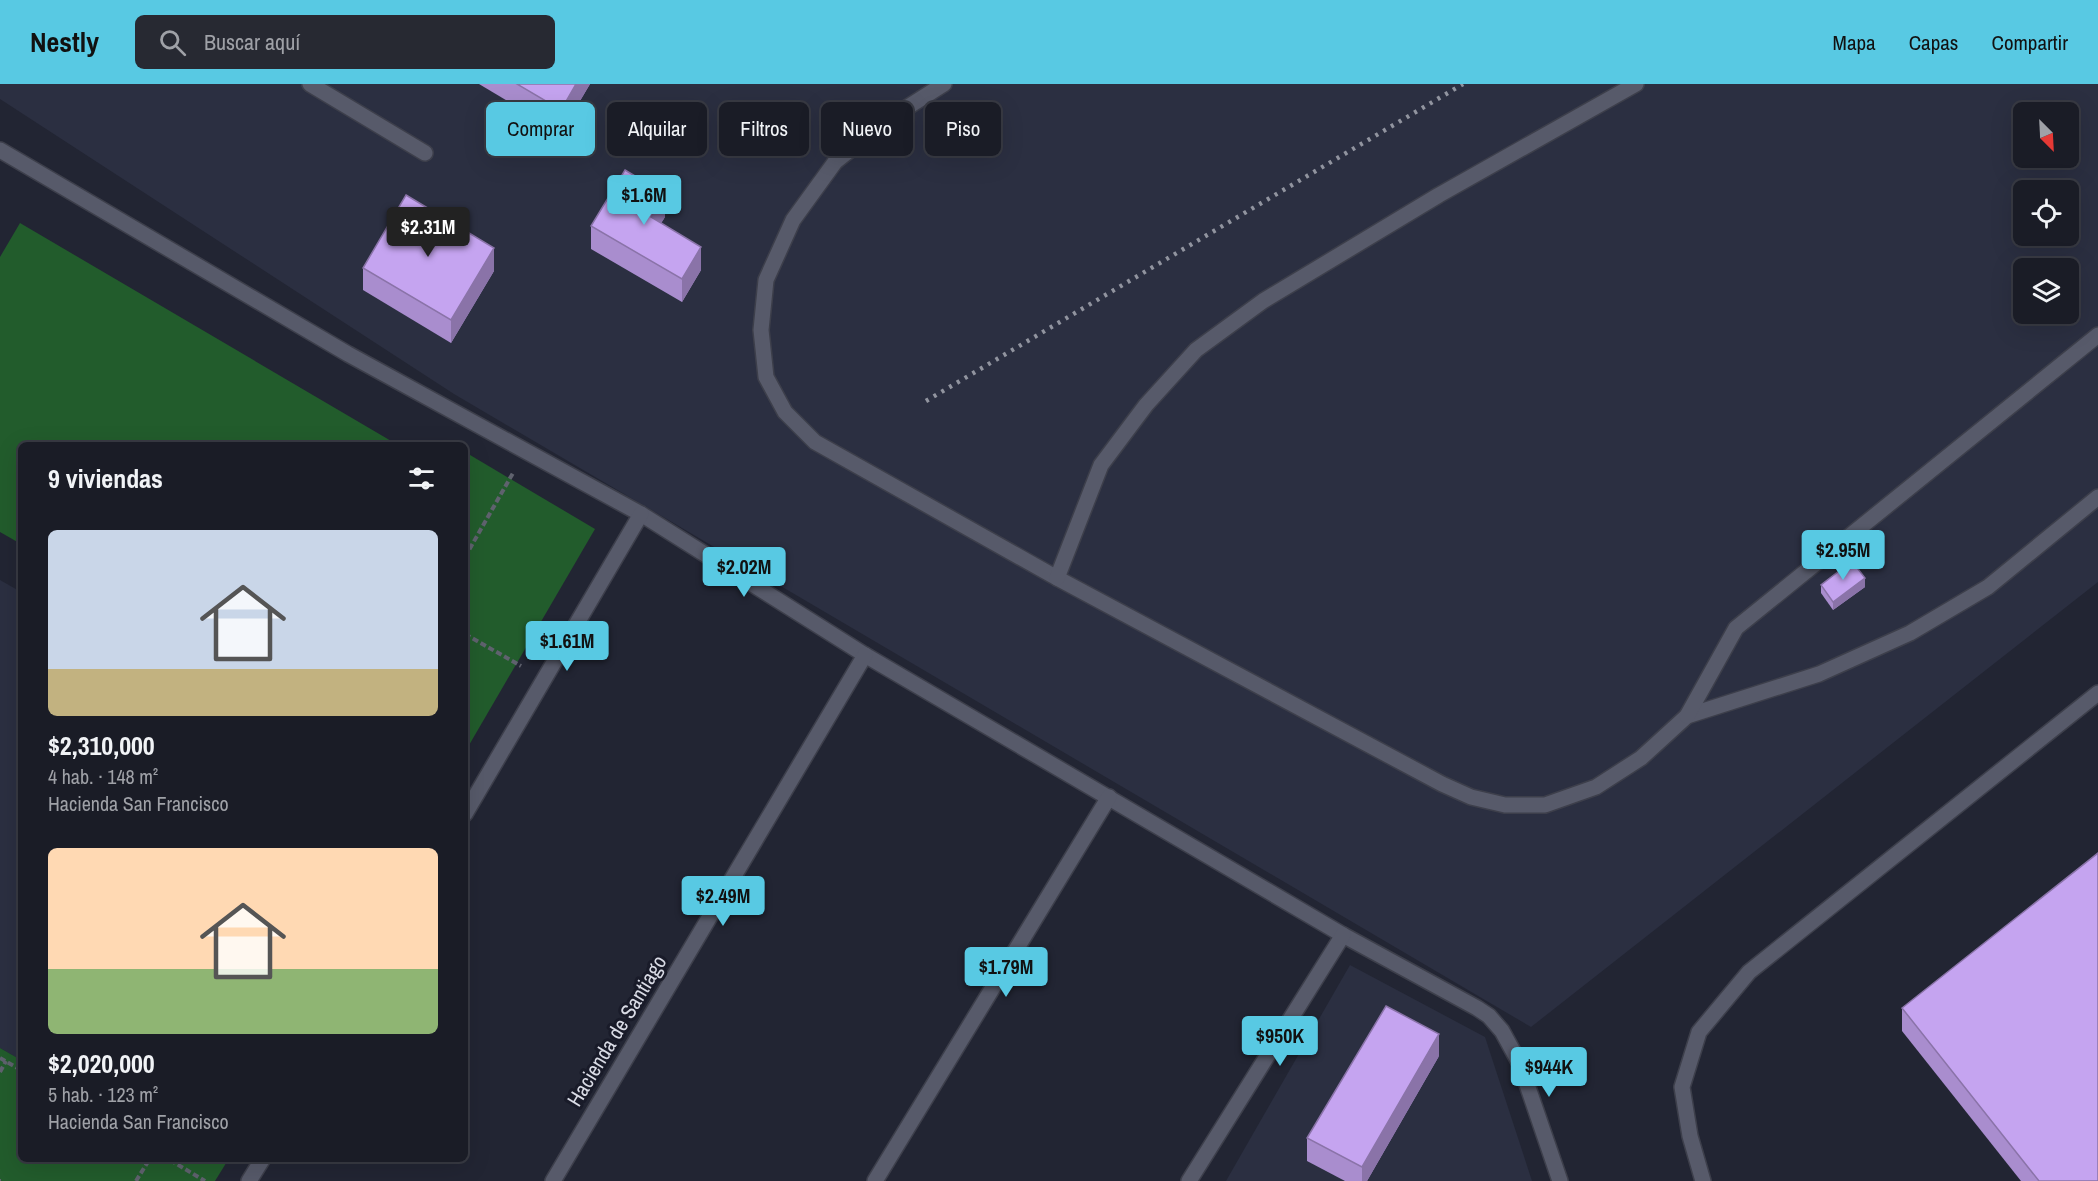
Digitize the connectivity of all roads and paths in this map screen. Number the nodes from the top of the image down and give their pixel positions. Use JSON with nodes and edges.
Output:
{"nodes":[{"id":1,"x":310,"y":84,"type":"edge"},
{"id":2,"x":944,"y":84,"type":"edge"},
{"id":3,"x":1636,"y":84,"type":"edge"},
{"id":4,"x":0,"y":150,"type":"edge"},
{"id":5,"x":425,"y":153,"type":"dead end"},
{"id":6,"x":2098,"y":335,"type":"edge"},
{"id":7,"x":503,"y":467,"type":"dead end"},
{"id":8,"x":513,"y":472,"type":"junction"},
{"id":9,"x":524,"y":478,"type":"dead end"},
{"id":10,"x":2098,"y":497,"type":"edge"},
{"id":11,"x":641,"y":514,"type":"junction"},
{"id":12,"x":468,"y":552,"type":"edge"},
{"id":13,"x":1057,"y":578,"type":"junction"},
{"id":14,"x":468,"y":636,"type":"edge"},
{"id":15,"x":865,"y":655,"type":"junction"},
{"id":16,"x":527,"y":656,"type":"dead end"},
{"id":17,"x":521,"y":666,"type":"junction"},
{"id":18,"x":516,"y":676,"type":"dead end"},
{"id":19,"x":2098,"y":693,"type":"edge"},
{"id":20,"x":1687,"y":716,"type":"junction"},
{"id":21,"x":1109,"y":797,"type":"junction"},
{"id":22,"x":468,"y":809,"type":"edge"},
{"id":23,"x":1343,"y":934,"type":"junction"},
{"id":24,"x":0,"y":1058,"type":"edge"},
{"id":25,"x":6,"y":1061,"type":"junction"},
{"id":26,"x":18,"y":1068,"type":"edge"},
{"id":27,"x":0,"y":1072,"type":"edge"},
{"id":28,"x":147,"y":1162,"type":"edge"},
{"id":29,"x":173,"y":1162,"type":"edge"},
{"id":30,"x":261,"y":1162,"type":"edge"},
{"id":31,"x":136,"y":1181,"type":"edge"},
{"id":32,"x":205,"y":1181,"type":"edge"},
{"id":33,"x":249,"y":1181,"type":"edge"},
{"id":34,"x":553,"y":1181,"type":"edge"},
{"id":35,"x":874,"y":1181,"type":"edge"},
{"id":36,"x":1189,"y":1181,"type":"edge"},
{"id":37,"x":1560,"y":1181,"type":"edge"},
{"id":38,"x":1703,"y":1181,"type":"edge"}],
"edges":[{"from":1,"to":5,"type":"street"},
{"from":2,"to":13,"type":"street"},
{"from":3,"to":13,"type":"street"},
{"from":4,"to":11,"type":"street"},
{"from":6,"to":20,"type":"street"},
{"from":7,"to":8,"type":"path"},
{"from":8,"to":9,"type":"path"},
{"from":8,"to":12,"type":"path"},
{"from":10,"to":20,"type":"street"},
{"from":11,"to":15,"type":"street"},
{"from":11,"to":22,"type":"street"},
{"from":13,"to":20,"type":"street"},
{"from":14,"to":17,"type":"path"},
{"from":15,"to":21,"type":"street"},
{"from":15,"to":34,"type":"street","name":"Hacienda de Santiago"},
{"from":16,"to":17,"type":"path"},
{"from":17,"to":18,"type":"path"},
{"from":19,"to":38,"type":"street"},
{"from":21,"to":23,"type":"street"},
{"from":21,"to":35,"type":"street"},
{"from":23,"to":36,"type":"street"},
{"from":23,"to":37,"type":"street"},
{"from":24,"to":25,"type":"path"},
{"from":25,"to":26,"type":"path"},
{"from":25,"to":27,"type":"path"},
{"from":28,"to":31,"type":"path"},
{"from":29,"to":32,"type":"path"},
{"from":30,"to":33,"type":"street"}]}
